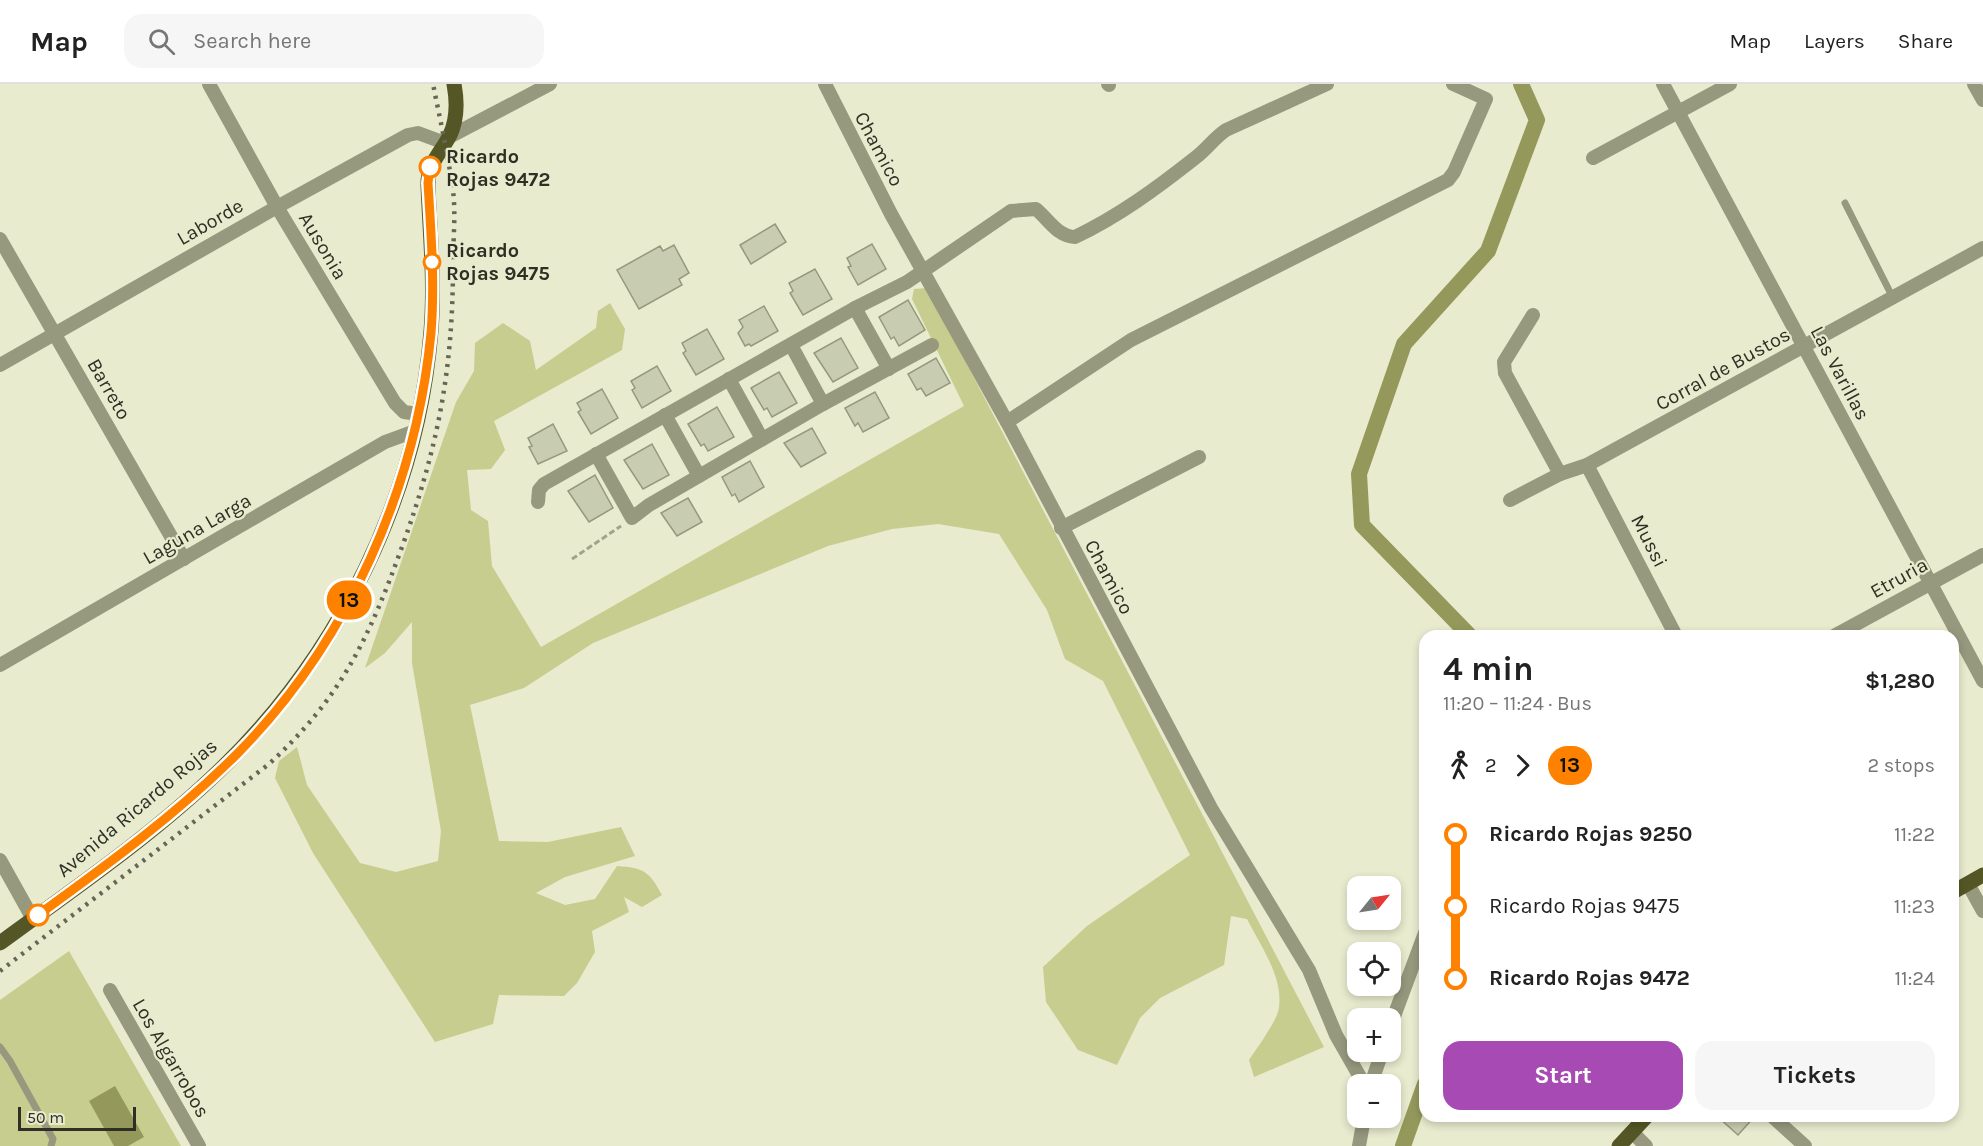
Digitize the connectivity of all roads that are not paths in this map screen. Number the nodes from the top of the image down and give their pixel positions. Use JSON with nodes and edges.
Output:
{"nodes":[{"id":1,"x":209,"y":84,"type":"edge"},
{"id":2,"x":454,"y":84,"type":"edge"},
{"id":3,"x":550,"y":84,"type":"edge"},
{"id":4,"x":825,"y":84,"type":"edge"},
{"id":5,"x":1327,"y":84,"type":"edge"},
{"id":6,"x":1453,"y":84,"type":"edge"},
{"id":7,"x":1663,"y":84,"type":"edge"},
{"id":8,"x":1730,"y":84,"type":"edge"},
{"id":9,"x":1974,"y":84,"type":"edge"},
{"id":10,"x":1983,"y":100,"type":"edge"},
{"id":11,"x":1678,"y":112,"type":"junction"},
{"id":12,"x":447,"y":140,"type":"junction"},
{"id":13,"x":1593,"y":158,"type":"dead end"},
{"id":14,"x":1845,"y":203,"type":"dead end"},
{"id":15,"x":277,"y":207,"type":"junction"},
{"id":16,"x":0,"y":239,"type":"edge"},
{"id":17,"x":1983,"y":248,"type":"edge"},
{"id":18,"x":925,"y":271,"type":"junction"},
{"id":19,"x":1893,"y":298,"type":"junction"},
{"id":20,"x":855,"y":308,"type":"junction"},
{"id":21,"x":1533,"y":315,"type":"dead end"},
{"id":22,"x":54,"y":334,"type":"junction"},
{"id":23,"x":791,"y":345,"type":"junction"},
{"id":24,"x":932,"y":345,"type":"dead end"},
{"id":25,"x":1804,"y":346,"type":"junction"},
{"id":26,"x":0,"y":365,"type":"edge"},
{"id":27,"x":889,"y":369,"type":"junction"},
{"id":28,"x":729,"y":379,"type":"junction"},
{"id":29,"x":823,"y":404,"type":"junction"},
{"id":30,"x":418,"y":414,"type":"junction"},
{"id":31,"x":666,"y":415,"type":"junction"},
{"id":32,"x":1008,"y":422,"type":"junction"},
{"id":33,"x":415,"y":431,"type":"junction"},
{"id":34,"x":762,"y":440,"type":"junction"},
{"id":35,"x":596,"y":454,"type":"junction"},
{"id":36,"x":1199,"y":457,"type":"dead end"},
{"id":37,"x":1587,"y":465,"type":"junction"},
{"id":38,"x":1560,"y":474,"type":"junction"},
{"id":39,"x":699,"y":476,"type":"junction"},
{"id":40,"x":1510,"y":500,"type":"dead end"},
{"id":41,"x":538,"y":502,"type":"dead end"},
{"id":42,"x":1061,"y":528,"type":"junction"},
{"id":43,"x":1983,"y":555,"type":"edge"},
{"id":44,"x":184,"y":559,"type":"junction"},
{"id":45,"x":1930,"y":583,"type":"junction"},
{"id":46,"x":1673,"y":630,"type":"edge"},
{"id":47,"x":1845,"y":630,"type":"edge"},
{"id":48,"x":1955,"y":630,"type":"edge"},
{"id":49,"x":1959,"y":637,"type":"edge"},
{"id":50,"x":0,"y":665,"type":"edge"},
{"id":51,"x":1983,"y":681,"type":"edge"},
{"id":52,"x":0,"y":860,"type":"edge"},
{"id":53,"x":1983,"y":875,"type":"edge"},
{"id":54,"x":1968,"y":884,"type":"junction"},
{"id":55,"x":1959,"y":889,"type":"edge"},
{"id":56,"x":1983,"y":911,"type":"edge"},
{"id":57,"x":33,"y":919,"type":"junction"},
{"id":58,"x":0,"y":943,"type":"edge"},
{"id":59,"x":1419,"y":949,"type":"edge"},
{"id":60,"x":110,"y":990,"type":"dead end"},
{"id":61,"x":1397,"y":1008,"type":"edge"},
{"id":62,"x":0,"y":1047,"type":"edge"},
{"id":63,"x":1358,"y":1074,"type":"edge"},
{"id":64,"x":1641,"y":1122,"type":"edge"},
{"id":65,"x":1779,"y":1122,"type":"edge"},
{"id":66,"x":1362,"y":1128,"type":"edge"},
{"id":67,"x":1632,"y":1132,"type":"junction"},
{"id":68,"x":51,"y":1146,"type":"edge"},
{"id":69,"x":199,"y":1146,"type":"edge"},
{"id":70,"x":1359,"y":1146,"type":"edge"},
{"id":71,"x":1619,"y":1146,"type":"edge"},
{"id":72,"x":1646,"y":1146,"type":"edge"},
{"id":73,"x":1805,"y":1146,"type":"edge"}],
"edges":[{"from":1,"to":15,"type":"street","name":"Ausonia"},
{"from":2,"to":12,"type":"main road","name":"Avenida Ricardo Rojas"},
{"from":3,"to":12,"type":"street"},
{"from":4,"to":18,"type":"street","name":"Chamico"},
{"from":5,"to":18,"type":"street"},
{"from":6,"to":32,"type":"street"},
{"from":7,"to":11,"type":"street","name":"Las Varillas"},
{"from":8,"to":11,"type":"street"},
{"from":9,"to":10,"type":"street"},
{"from":11,"to":13,"type":"street"},
{"from":11,"to":25,"type":"street","name":"Las Varillas"},
{"from":12,"to":15,"type":"street","name":"Laborde"},
{"from":12,"to":30,"type":"main road","name":"Avenida Ricardo Rojas"},
{"from":14,"to":19,"type":"lane"},
{"from":15,"to":22,"type":"street","name":"Laborde"},
{"from":15,"to":30,"type":"street","name":"Ausonia"},
{"from":16,"to":22,"type":"street","name":"Barreto"},
{"from":17,"to":19,"type":"street","name":"Corral de Bustos"},
{"from":18,"to":20,"type":"street"},
{"from":18,"to":32,"type":"street","name":"Chamico"},
{"from":19,"to":25,"type":"street","name":"Corral de Bustos"},
{"from":20,"to":23,"type":"street"},
{"from":20,"to":27,"type":"street"},
{"from":21,"to":38,"type":"street"},
{"from":22,"to":26,"type":"street","name":"Laborde"},
{"from":22,"to":44,"type":"street","name":"Barreto"},
{"from":23,"to":28,"type":"street"},
{"from":23,"to":29,"type":"street"},
{"from":24,"to":27,"type":"street"},
{"from":25,"to":37,"type":"street","name":"Corral de Bustos"},
{"from":25,"to":45,"type":"street","name":"Las Varillas"},
{"from":27,"to":29,"type":"street"},
{"from":28,"to":31,"type":"street"},
{"from":28,"to":34,"type":"street"},
{"from":29,"to":34,"type":"street"},
{"from":30,"to":33,"type":"main road","name":"Avenida Ricardo Rojas"},
{"from":31,"to":35,"type":"street"},
{"from":31,"to":39,"type":"street"},
{"from":32,"to":42,"type":"street","name":"Chamico"},
{"from":33,"to":44,"type":"street","name":"Laguna Larga"},
{"from":33,"to":57,"type":"main road","name":"Avenida Ricardo Rojas"},
{"from":34,"to":39,"type":"street"},
{"from":35,"to":39,"type":"street"},
{"from":35,"to":41,"type":"street"},
{"from":36,"to":42,"type":"street"},
{"from":37,"to":38,"type":"street","name":"Corral de Bustos"},
{"from":37,"to":46,"type":"street","name":"Mussi"},
{"from":38,"to":40,"type":"street","name":"Corral de Bustos"},
{"from":42,"to":63,"type":"street","name":"Chamico"},
{"from":43,"to":45,"type":"street","name":"Etruria"},
{"from":44,"to":50,"type":"street","name":"Laguna Larga"},
{"from":45,"to":47,"type":"street","name":"Etruria"},
{"from":45,"to":48,"type":"street","name":"Las Varillas"},
{"from":49,"to":51,"type":"street","name":"Las Varillas"},
{"from":52,"to":57,"type":"street"},
{"from":53,"to":54,"type":"main road"},
{"from":54,"to":55,"type":"main road"},
{"from":54,"to":56,"type":"street"},
{"from":57,"to":58,"type":"main road","name":"Avenida Ricardo Rojas"},
{"from":59,"to":61,"type":"street"},
{"from":60,"to":69,"type":"street","name":"Los Algarrobos"},
{"from":62,"to":68,"type":"lane"},
{"from":64,"to":67,"type":"main road"},
{"from":65,"to":73,"type":"street"},
{"from":66,"to":70,"type":"street"},
{"from":67,"to":71,"type":"main road"},
{"from":67,"to":72,"type":"street"}]}
